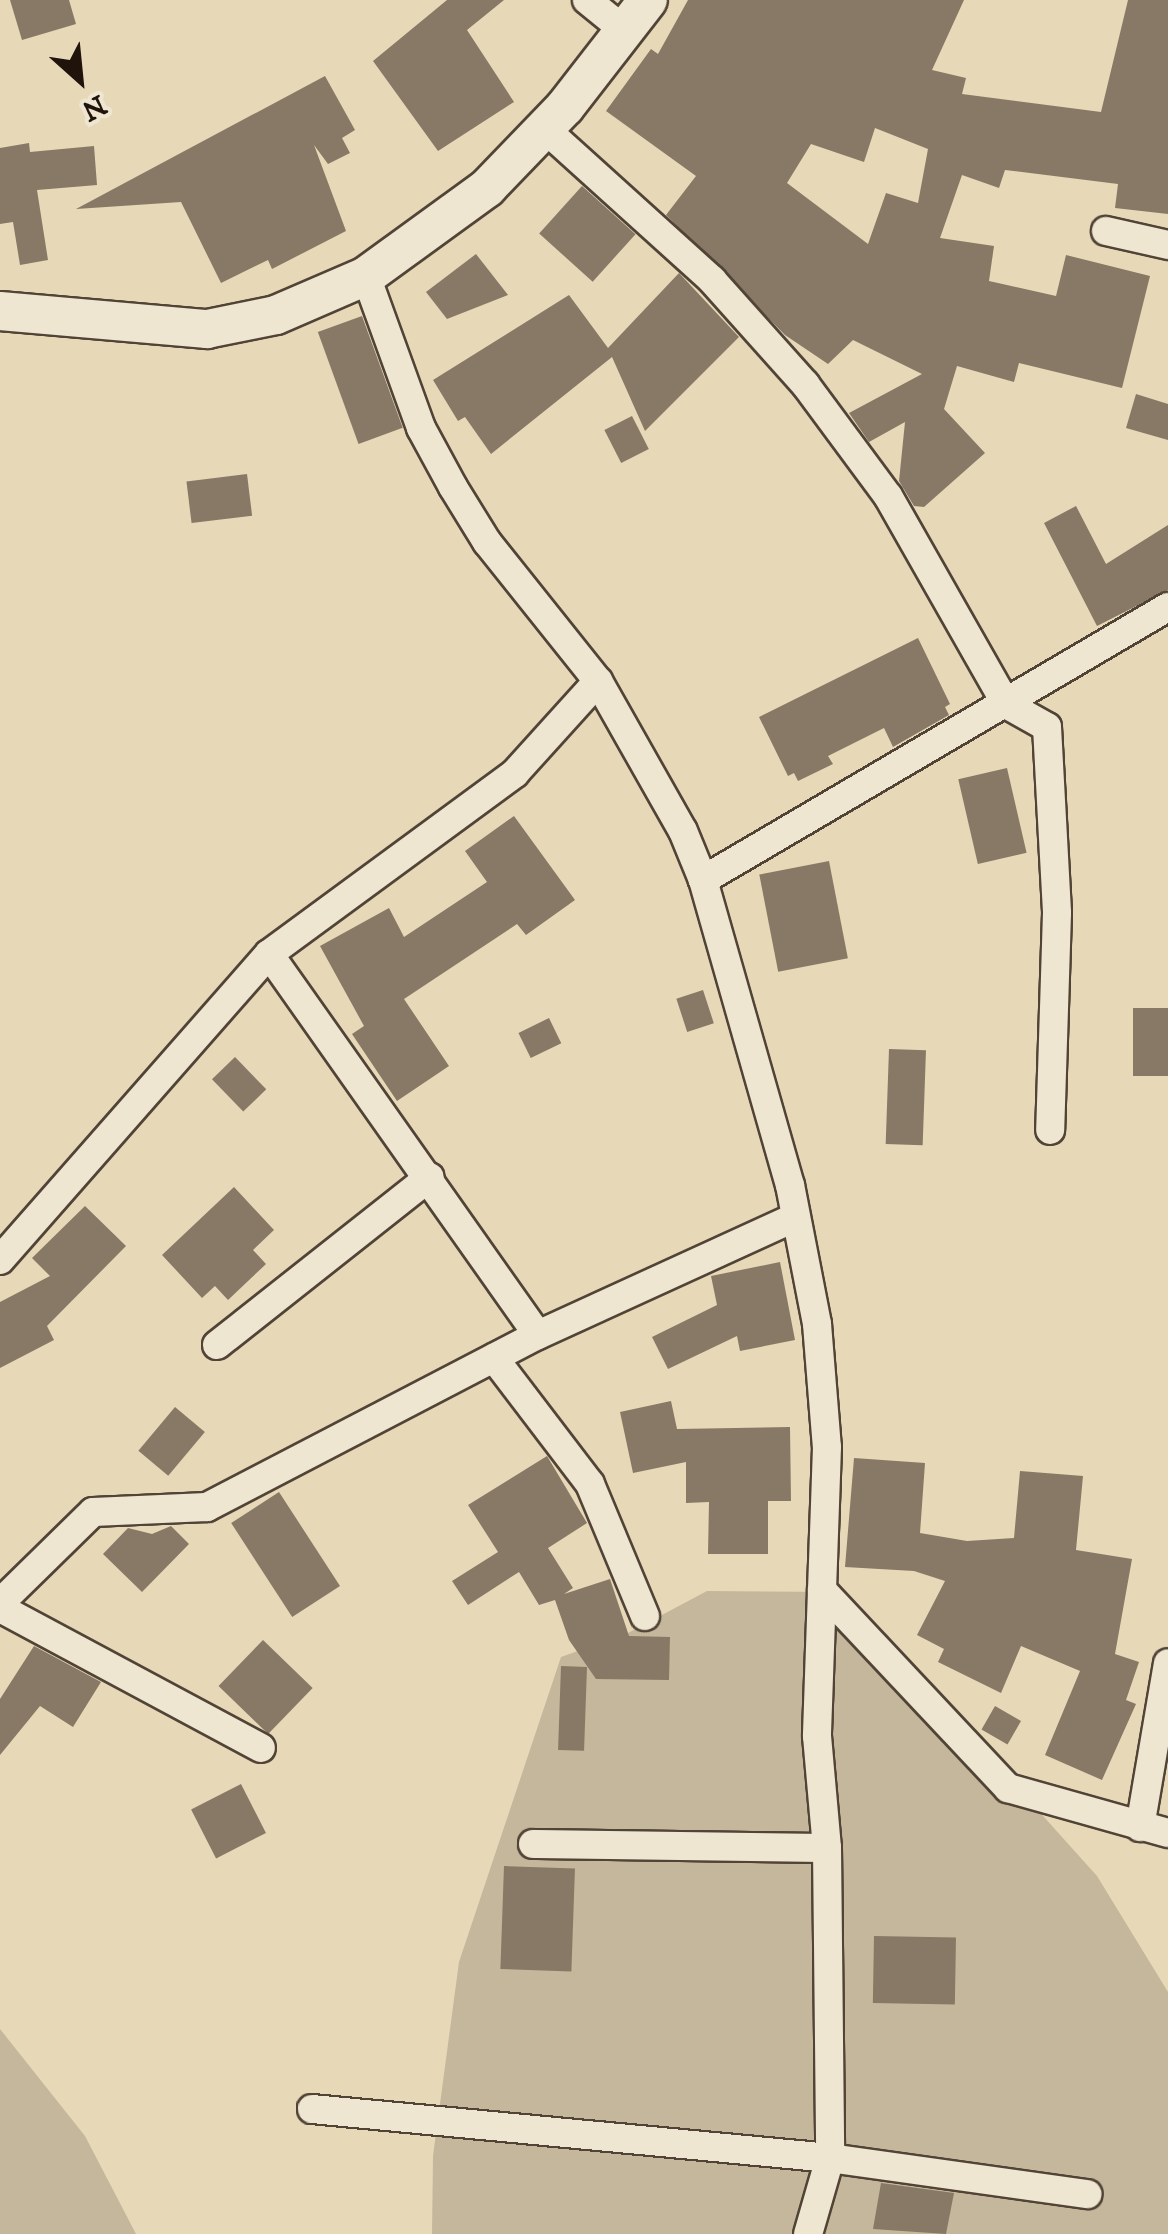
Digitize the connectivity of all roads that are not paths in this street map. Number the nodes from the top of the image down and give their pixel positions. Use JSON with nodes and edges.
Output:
{"nodes":[{"id":1,"x":588,"y":0,"type":"edge"},
{"id":2,"x":648,"y":0,"type":"edge"},
{"id":3,"x":624,"y":30,"type":"junction"},
{"id":4,"x":544,"y":128,"type":"junction"},
{"id":5,"x":1106,"y":231,"type":"dead end"},
{"id":6,"x":1168,"y":245,"type":"edge"},
{"id":7,"x":366,"y":276,"type":"junction"},
{"id":8,"x":0,"y":312,"type":"edge"},
{"id":9,"x":1168,"y":607,"type":"edge"},
{"id":10,"x":598,"y":682,"type":"junction"},
{"id":11,"x":1006,"y":704,"type":"junction"},
{"id":12,"x":703,"y":880,"type":"junction"},
{"id":13,"x":269,"y":954,"type":"junction"},
{"id":14,"x":1050,"y":1130,"type":"dead end"},
{"id":15,"x":430,"y":1177,"type":"junction"},
{"id":16,"x":794,"y":1218,"type":"junction"},
{"id":17,"x":0,"y":1260,"type":"edge"},
{"id":18,"x":538,"y":1335,"type":"junction"},
{"id":19,"x":217,"y":1345,"type":"dead end"},
{"id":20,"x":494,"y":1358,"type":"junction"},
{"id":21,"x":822,"y":1590,"type":"junction"},
{"id":22,"x":0,"y":1605,"type":"edge"},
{"id":23,"x":645,"y":1616,"type":"dead end"},
{"id":24,"x":1168,"y":1664,"type":"edge"},
{"id":25,"x":261,"y":1748,"type":"dead end"},
{"id":26,"x":1140,"y":1827,"type":"junction"},
{"id":27,"x":1168,"y":1833,"type":"edge"},
{"id":28,"x":533,"y":1844,"type":"dead end"},
{"id":29,"x":827,"y":1848,"type":"junction"},
{"id":30,"x":312,"y":2109,"type":"dead end"},
{"id":31,"x":830,"y":2158,"type":"junction"},
{"id":32,"x":1086,"y":2194,"type":"dead end"},
{"id":33,"x":808,"y":2234,"type":"edge"}],
"edges":[{"from":1,"to":3,"type":"street"},
{"from":2,"to":3,"type":"street"},
{"from":3,"to":4,"type":"street"},
{"from":4,"to":7,"type":"street"},
{"from":4,"to":11,"type":"street"},
{"from":5,"to":6,"type":"street"},
{"from":7,"to":8,"type":"street"},
{"from":7,"to":10,"type":"street"},
{"from":9,"to":11,"type":"street"},
{"from":10,"to":12,"type":"street"},
{"from":10,"to":13,"type":"street"},
{"from":11,"to":12,"type":"street"},
{"from":11,"to":14,"type":"street"},
{"from":12,"to":16,"type":"street"},
{"from":13,"to":15,"type":"street"},
{"from":13,"to":17,"type":"street"},
{"from":15,"to":18,"type":"street"},
{"from":15,"to":19,"type":"street"},
{"from":16,"to":18,"type":"street"},
{"from":16,"to":21,"type":"street"},
{"from":18,"to":20,"type":"street"},
{"from":20,"to":22,"type":"street"},
{"from":20,"to":23,"type":"street"},
{"from":21,"to":26,"type":"street"},
{"from":21,"to":29,"type":"street"},
{"from":22,"to":25,"type":"street"},
{"from":24,"to":26,"type":"street"},
{"from":26,"to":27,"type":"street"},
{"from":28,"to":29,"type":"street"},
{"from":29,"to":31,"type":"street"},
{"from":30,"to":31,"type":"street"},
{"from":31,"to":32,"type":"street"},
{"from":31,"to":33,"type":"street"}]}
